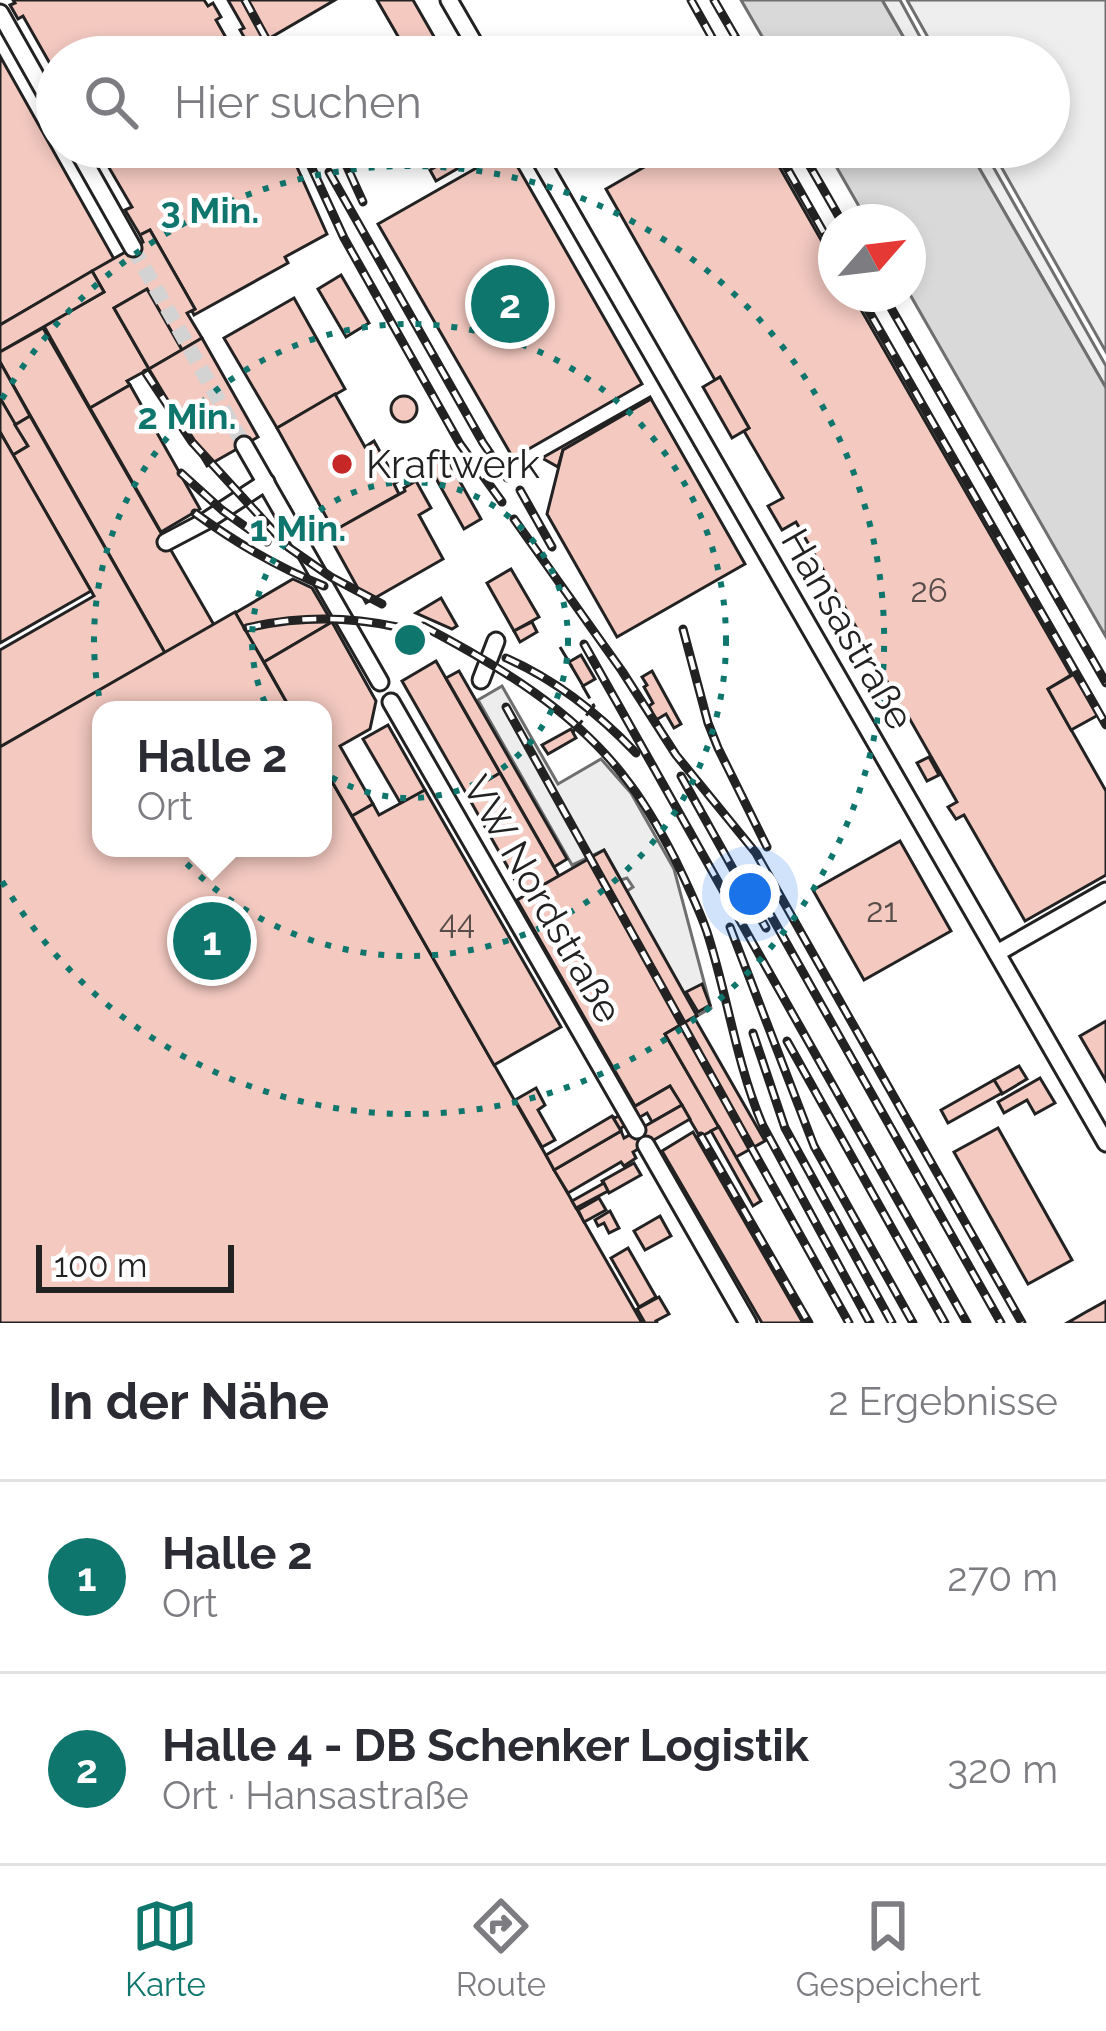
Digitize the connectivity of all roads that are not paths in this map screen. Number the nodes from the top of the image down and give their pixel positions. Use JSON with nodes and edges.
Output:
{"nodes":[{"id":1,"x":449,"y":0,"type":"edge"},
{"id":2,"x":0,"y":14,"type":"edge"},
{"id":3,"x":470,"y":36,"type":"edge"},
{"id":4,"x":36,"y":77,"type":"edge"},
{"id":5,"x":88,"y":168,"type":"edge"},
{"id":6,"x":545,"y":168,"type":"edge"},
{"id":7,"x":133,"y":248,"type":"tunnel mouth"},
{"id":8,"x":244,"y":445,"type":"tunnel mouth"},
{"id":9,"x":266,"y":482,"type":"junction"},
{"id":10,"x":166,"y":542,"type":"dead end"},
{"id":11,"x":496,"y":641,"type":"dead end"},
{"id":12,"x":482,"y":680,"type":"dead end"},
{"id":13,"x":380,"y":682,"type":"dead end"},
{"id":14,"x":391,"y":702,"type":"dead end"},
{"id":15,"x":1106,"y":891,"type":"edge"},
{"id":16,"x":997,"y":952,"type":"junction"},
{"id":17,"x":1106,"y":1143,"type":"edge"},
{"id":18,"x":748,"y":1323,"type":"edge"}],
"edges":[{"from":1,"to":3,"type":"street"},
{"from":2,"to":4,"type":"street"},
{"from":5,"to":7,"type":"street"},
{"from":6,"to":16,"type":"street","name":"Hansastraße"},
{"from":8,"to":9,"type":"street"},
{"from":9,"to":10,"type":"street"},
{"from":9,"to":13,"type":"street"},
{"from":11,"to":12,"type":"street"},
{"from":14,"to":18,"type":"street","name":"VW Nordstraße"},
{"from":15,"to":16,"type":"street"},
{"from":16,"to":17,"type":"street","name":"Hansastraße"}]}
